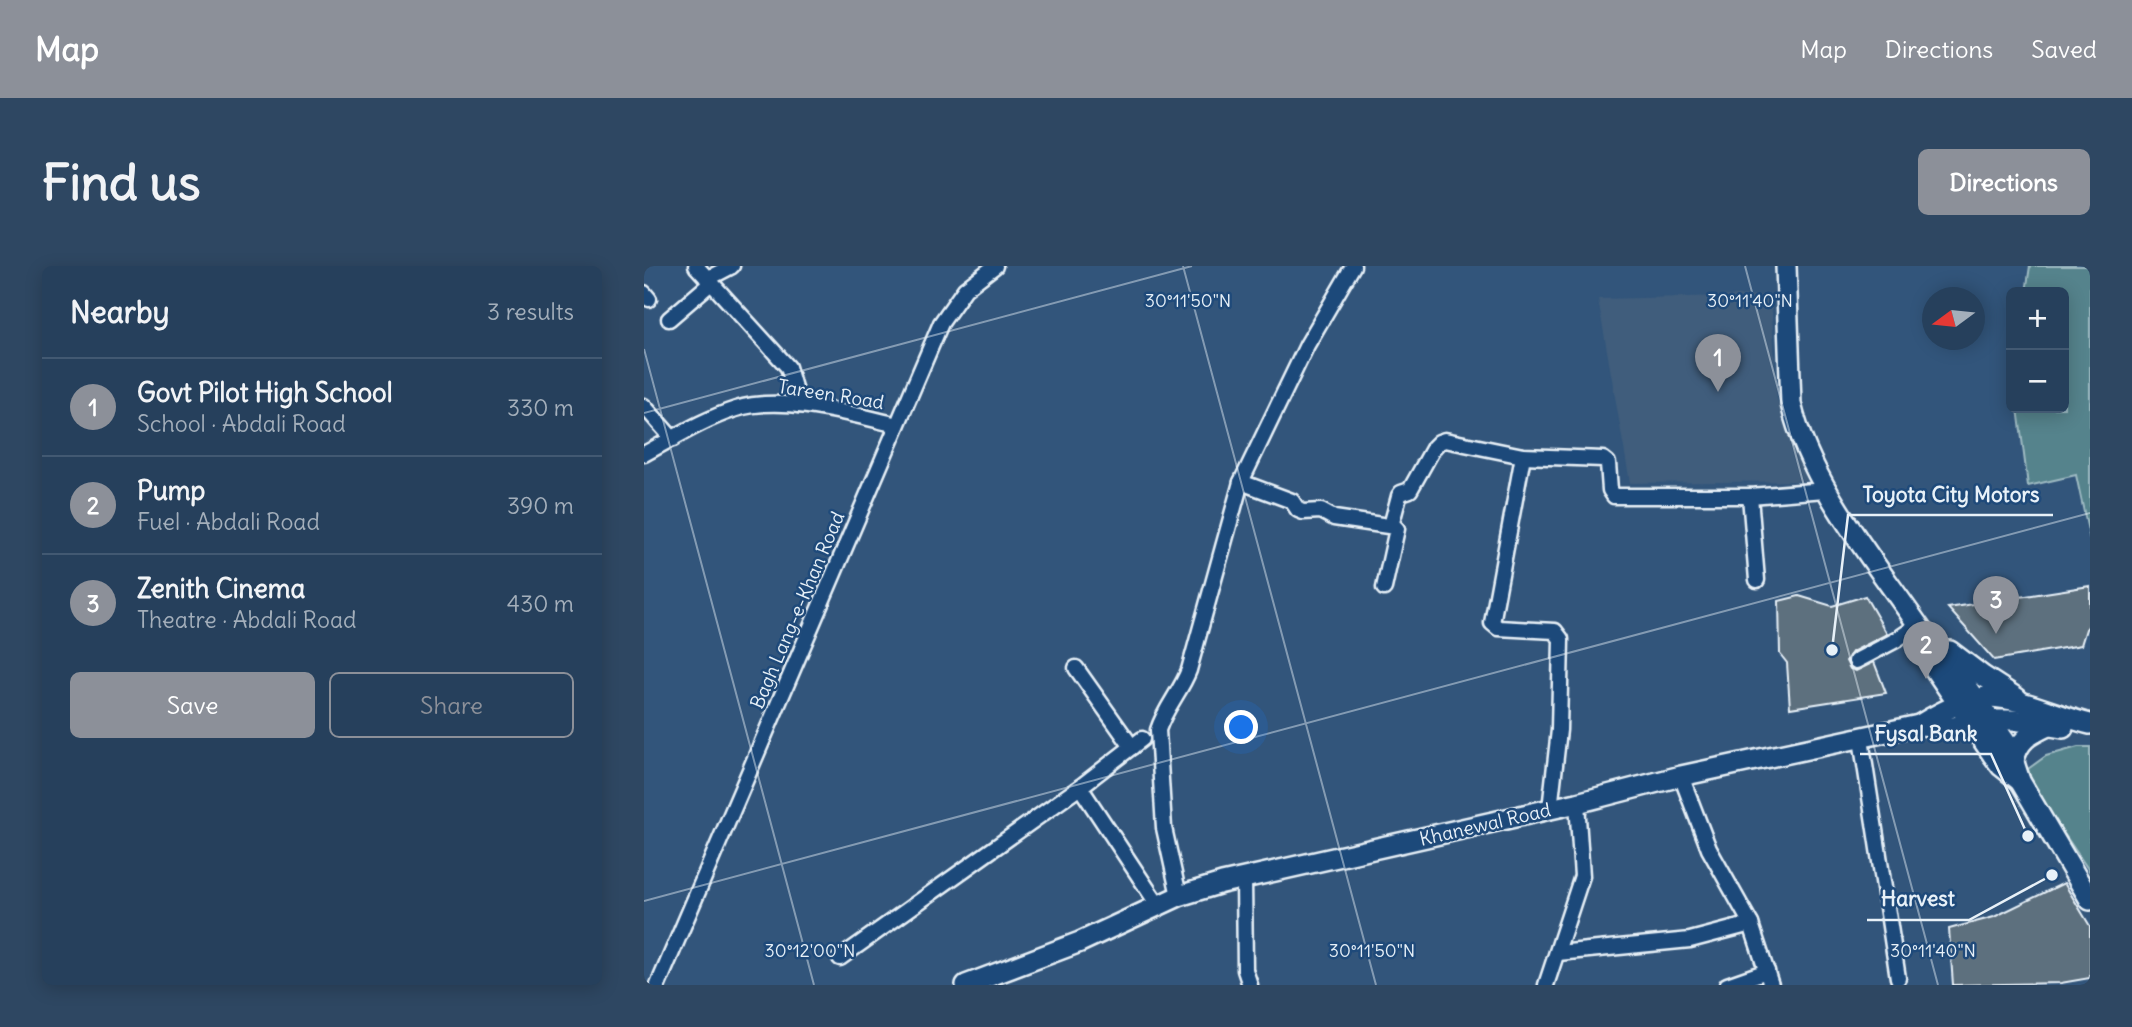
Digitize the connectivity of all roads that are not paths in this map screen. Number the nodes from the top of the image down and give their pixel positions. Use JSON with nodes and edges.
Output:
{"nodes":[{"id":1,"x":696,"y":266,"type":"edge"},
{"id":2,"x":732,"y":266,"type":"edge"},
{"id":3,"x":995,"y":266,"type":"edge"},
{"id":4,"x":1353,"y":266,"type":"edge"},
{"id":5,"x":1786,"y":266,"type":"edge"},
{"id":6,"x":709,"y":281,"type":"junction"},
{"id":7,"x":669,"y":319,"type":"dead end"},
{"id":8,"x":799,"y":405,"type":"junction"},
{"id":9,"x":644,"y":406,"type":"edge"},
{"id":10,"x":897,"y":425,"type":"junction"},
{"id":11,"x":673,"y":439,"type":"junction"},
{"id":12,"x":644,"y":454,"type":"edge"},
{"id":13,"x":1523,"y":456,"type":"junction"},
{"id":14,"x":1241,"y":482,"type":"junction"},
{"id":15,"x":1825,"y":490,"type":"junction"},
{"id":16,"x":1750,"y":496,"type":"junction"},
{"id":17,"x":1391,"y":526,"type":"junction"},
{"id":18,"x":1757,"y":580,"type":"dead end"},
{"id":19,"x":1384,"y":589,"type":"dead end"},
{"id":20,"x":1922,"y":631,"type":"junction"},
{"id":21,"x":1856,"y":661,"type":"dead end"},
{"id":22,"x":1076,"y":668,"type":"dead end"},
{"id":23,"x":1968,"y":703,"type":"junction"},
{"id":24,"x":2025,"y":704,"type":"junction"},
{"id":25,"x":1981,"y":722,"type":"junction"},
{"id":26,"x":1919,"y":725,"type":"junction"},
{"id":27,"x":2050,"y":725,"type":"junction"},
{"id":28,"x":2087,"y":728,"type":"edge"},
{"id":29,"x":1861,"y":739,"type":"junction"},
{"id":30,"x":2014,"y":761,"type":"junction"},
{"id":31,"x":1681,"y":776,"type":"junction"},
{"id":32,"x":2020,"y":781,"type":"junction"},
{"id":33,"x":1080,"y":787,"type":"junction"},
{"id":34,"x":1577,"y":803,"type":"junction"},
{"id":35,"x":1550,"y":810,"type":"junction"},
{"id":36,"x":1244,"y":878,"type":"junction"},
{"id":37,"x":1178,"y":897,"type":"junction"},
{"id":38,"x":2090,"y":900,"type":"edge"},
{"id":39,"x":1158,"y":905,"type":"junction"},
{"id":40,"x":1751,"y":924,"type":"junction"},
{"id":41,"x":1080,"y":942,"type":"junction"},
{"id":42,"x":1059,"y":949,"type":"junction"},
{"id":43,"x":1558,"y":953,"type":"junction"},
{"id":44,"x":840,"y":958,"type":"dead end"},
{"id":45,"x":1769,"y":978,"type":"edge"},
{"id":46,"x":1898,"y":978,"type":"dead end"},
{"id":47,"x":658,"y":985,"type":"edge"},
{"id":48,"x":949,"y":985,"type":"edge"},
{"id":49,"x":966,"y":985,"type":"edge"},
{"id":50,"x":987,"y":985,"type":"edge"},
{"id":51,"x":1002,"y":985,"type":"edge"},
{"id":52,"x":1250,"y":985,"type":"edge"},
{"id":53,"x":1546,"y":985,"type":"edge"},
{"id":54,"x":1727,"y":985,"type":"edge"}],
"edges":[{"from":1,"to":6,"type":"street"},
{"from":2,"to":6,"type":"street"},
{"from":3,"to":10,"type":"street","name":"Bagh Lang-e-Khan Road"},
{"from":4,"to":14,"type":"street"},
{"from":5,"to":15,"type":"main road"},
{"from":6,"to":7,"type":"street"},
{"from":6,"to":8,"type":"street"},
{"from":8,"to":10,"type":"street","name":"Tareen Road"},
{"from":8,"to":11,"type":"street","name":"Tareen Road"},
{"from":9,"to":11,"type":"street"},
{"from":10,"to":47,"type":"street","name":"Bagh Lang-e-Khan Road"},
{"from":11,"to":12,"type":"street","name":"Tareen Road"},
{"from":13,"to":16,"type":"street"},
{"from":13,"to":17,"type":"street"},
{"from":13,"to":35,"type":"street"},
{"from":14,"to":17,"type":"street"},
{"from":14,"to":37,"type":"street"},
{"from":15,"to":16,"type":"street"},
{"from":15,"to":20,"type":"main road"},
{"from":16,"to":18,"type":"street"},
{"from":17,"to":19,"type":"street"},
{"from":20,"to":21,"type":"street"},
{"from":20,"to":23,"type":"main road"},
{"from":20,"to":24,"type":"main road"},
{"from":22,"to":33,"type":"street"},
{"from":23,"to":24,"type":"main road"},
{"from":23,"to":25,"type":"main road"},
{"from":23,"to":26,"type":"main road","name":"Khanewal Road"},
{"from":24,"to":28,"type":"main road"},
{"from":25,"to":26,"type":"main road","name":"Khanewal Road"},
{"from":25,"to":27,"type":"main road","name":"Khanewal Road"},
{"from":25,"to":30,"type":"main road"},
{"from":25,"to":32,"type":"main road"},
{"from":26,"to":29,"type":"main road","name":"Khanewal Road"},
{"from":27,"to":28,"type":"main road","name":"Khanewal Road"},
{"from":27,"to":30,"type":"main road"},
{"from":29,"to":31,"type":"main road","name":"Khanewal Road"},
{"from":29,"to":46,"type":"street"},
{"from":30,"to":32,"type":"main road"},
{"from":31,"to":34,"type":"main road","name":"Khanewal Road"},
{"from":31,"to":40,"type":"street"},
{"from":32,"to":38,"type":"main road"},
{"from":33,"to":39,"type":"street"},
{"from":33,"to":44,"type":"street"},
{"from":34,"to":35,"type":"main road","name":"Khanewal Road"},
{"from":34,"to":43,"type":"street"},
{"from":35,"to":36,"type":"main road","name":"Khanewal Road"},
{"from":36,"to":37,"type":"main road","name":"Khanewal Road"},
{"from":36,"to":52,"type":"street"},
{"from":37,"to":39,"type":"main road","name":"Khanewal Road"},
{"from":39,"to":41,"type":"main road","name":"Khanewal Road"},
{"from":40,"to":43,"type":"street"},
{"from":40,"to":45,"type":"street"},
{"from":41,"to":42,"type":"main road","name":"Khanewal Road"},
{"from":41,"to":51,"type":"main road"},
{"from":42,"to":48,"type":"main road"},
{"from":42,"to":49,"type":"main road","name":"Khanewal Road"},
{"from":42,"to":50,"type":"main road","name":"Khanewal Road"},
{"from":43,"to":53,"type":"street"},
{"from":45,"to":54,"type":"street"}]}
